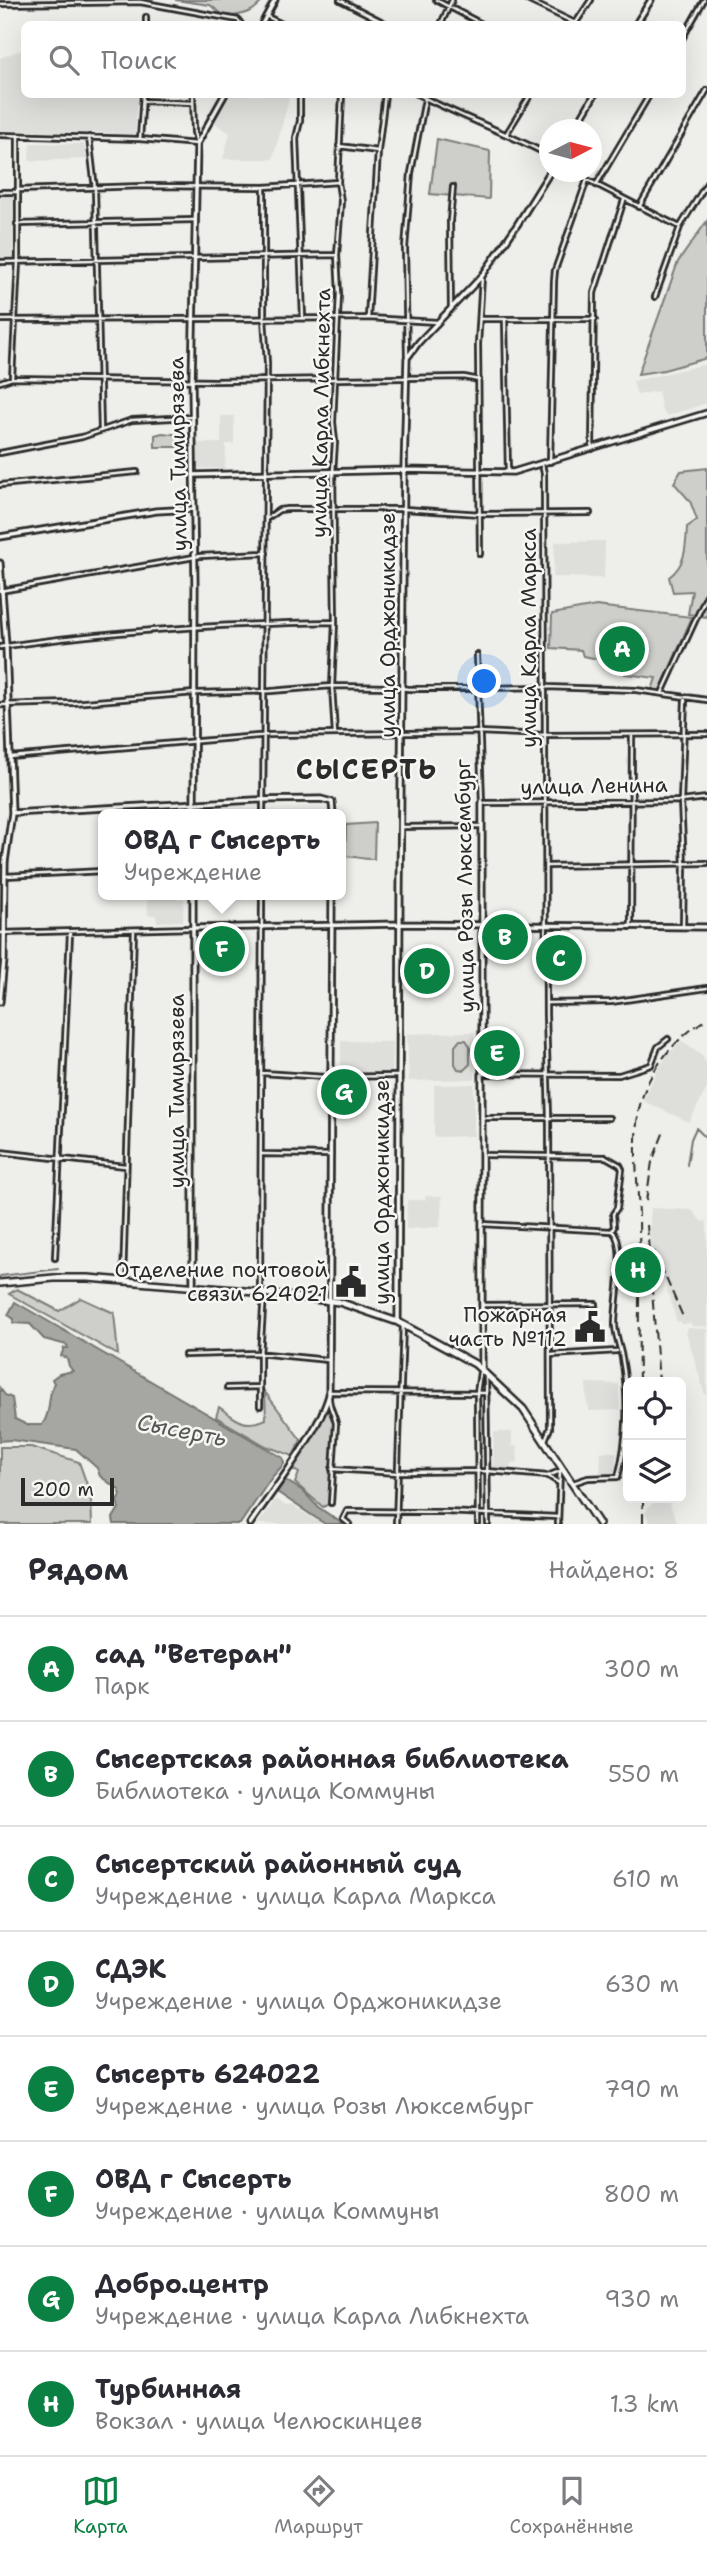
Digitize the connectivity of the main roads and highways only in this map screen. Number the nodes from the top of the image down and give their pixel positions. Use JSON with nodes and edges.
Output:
{"nodes":[{"id":1,"x":0,"y":1283,"type":"edge"},
{"id":2,"x":598,"y":1524,"type":"edge"}],
"edges":[{"from":1,"to":2,"type":"main road"}]}
